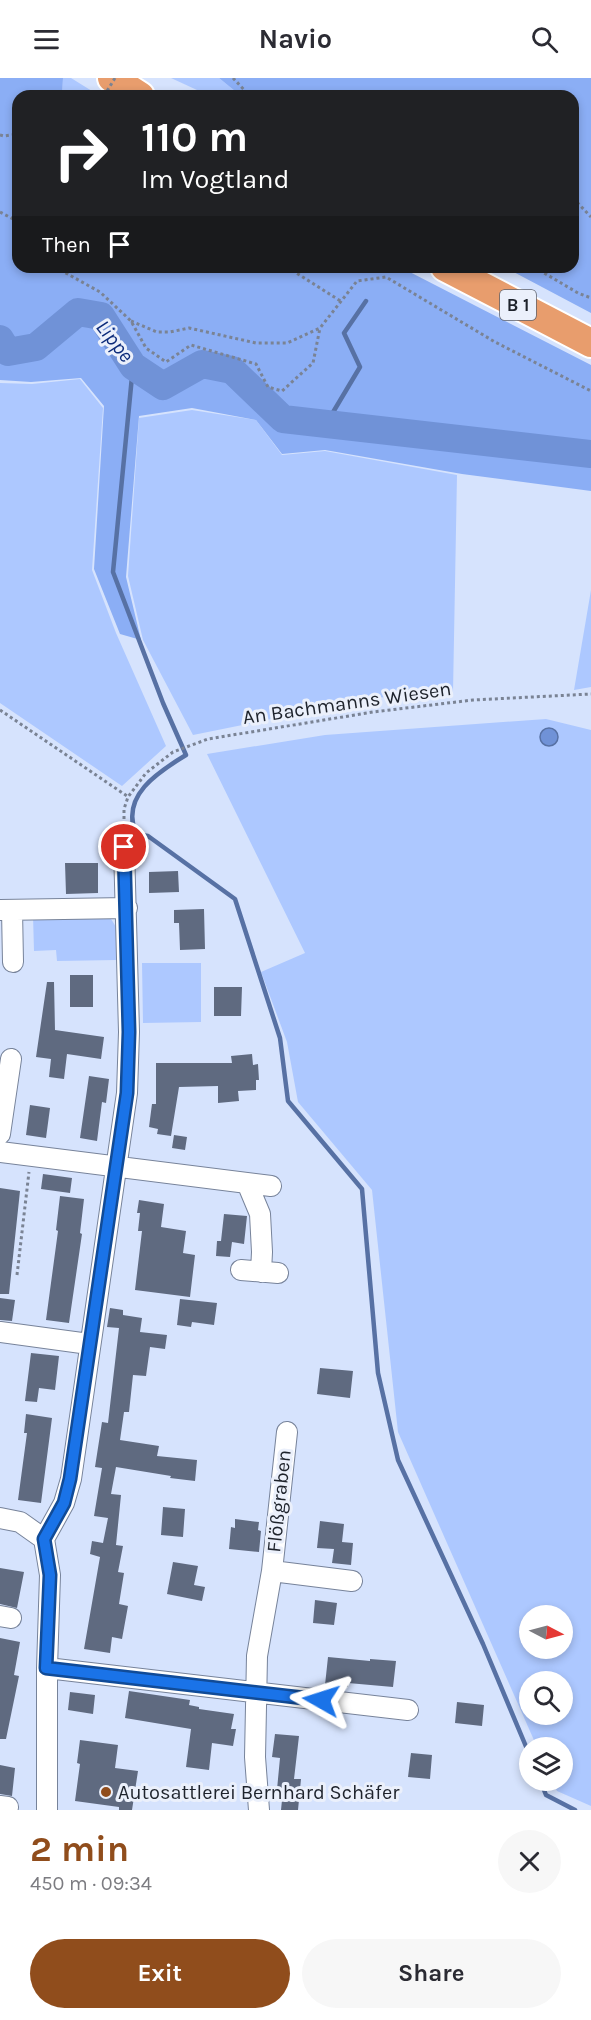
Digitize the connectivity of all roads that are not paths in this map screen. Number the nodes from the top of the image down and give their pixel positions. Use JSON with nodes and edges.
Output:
{"nodes":[{"id":1,"x":113,"y":78,"type":"edge"},
{"id":2,"x":131,"y":90,"type":"edge"},
{"id":3,"x":456,"y":273,"type":"edge"},
{"id":4,"x":591,"y":344,"type":"edge"},
{"id":5,"x":124,"y":847,"type":"road end"},
{"id":6,"x":127,"y":908,"type":"junction"},
{"id":7,"x":6,"y":910,"type":"edge"},
{"id":8,"x":13,"y":962,"type":"dead end"},
{"id":9,"x":11,"y":1059,"type":"dead end"},
{"id":10,"x":0,"y":1134,"type":"edge"},
{"id":11,"x":0,"y":1152,"type":"edge"},
{"id":12,"x":115,"y":1167,"type":"junction"},
{"id":13,"x":247,"y":1183,"type":"junction"},
{"id":14,"x":271,"y":1186,"type":"dead end"},
{"id":15,"x":241,"y":1270,"type":"dead end"},
{"id":16,"x":0,"y":1332,"type":"edge"},
{"id":17,"x":89,"y":1344,"type":"junction"},
{"id":18,"x":287,"y":1432,"type":"dead end"},
{"id":19,"x":0,"y":1518,"type":"edge"},
{"id":20,"x":44,"y":1539,"type":"junction"},
{"id":21,"x":272,"y":1571,"type":"junction"},
{"id":22,"x":352,"y":1581,"type":"dead end"},
{"id":23,"x":46,"y":1668,"type":"junction"},
{"id":24,"x":255,"y":1693,"type":"junction"},
{"id":25,"x":408,"y":1710,"type":"dead end"},
{"id":26,"x":46,"y":1810,"type":"edge"},
{"id":27,"x":259,"y":1810,"type":"edge"}],
"edges":[{"from":1,"to":2,"type":"highway"},
{"from":3,"to":4,"type":"highway","number":"B 1"},
{"from":5,"to":6,"type":"street"},
{"from":6,"to":7,"type":"street"},
{"from":6,"to":12,"type":"street"},
{"from":7,"to":8,"type":"street"},
{"from":9,"to":10,"type":"street"},
{"from":11,"to":12,"type":"street"},
{"from":12,"to":13,"type":"street"},
{"from":12,"to":17,"type":"street"},
{"from":13,"to":14,"type":"street"},
{"from":13,"to":15,"type":"street"},
{"from":16,"to":17,"type":"street"},
{"from":17,"to":20,"type":"street"},
{"from":18,"to":21,"type":"street","name":"Flößgraben"},
{"from":19,"to":20,"type":"street"},
{"from":20,"to":23,"type":"street"},
{"from":21,"to":22,"type":"street","name":"Flößgraben"},
{"from":21,"to":24,"type":"street","name":"Flößgraben"},
{"from":23,"to":24,"type":"street"},
{"from":23,"to":26,"type":"street"},
{"from":24,"to":25,"type":"street"},
{"from":24,"to":27,"type":"street","name":"Flößgraben"}]}
